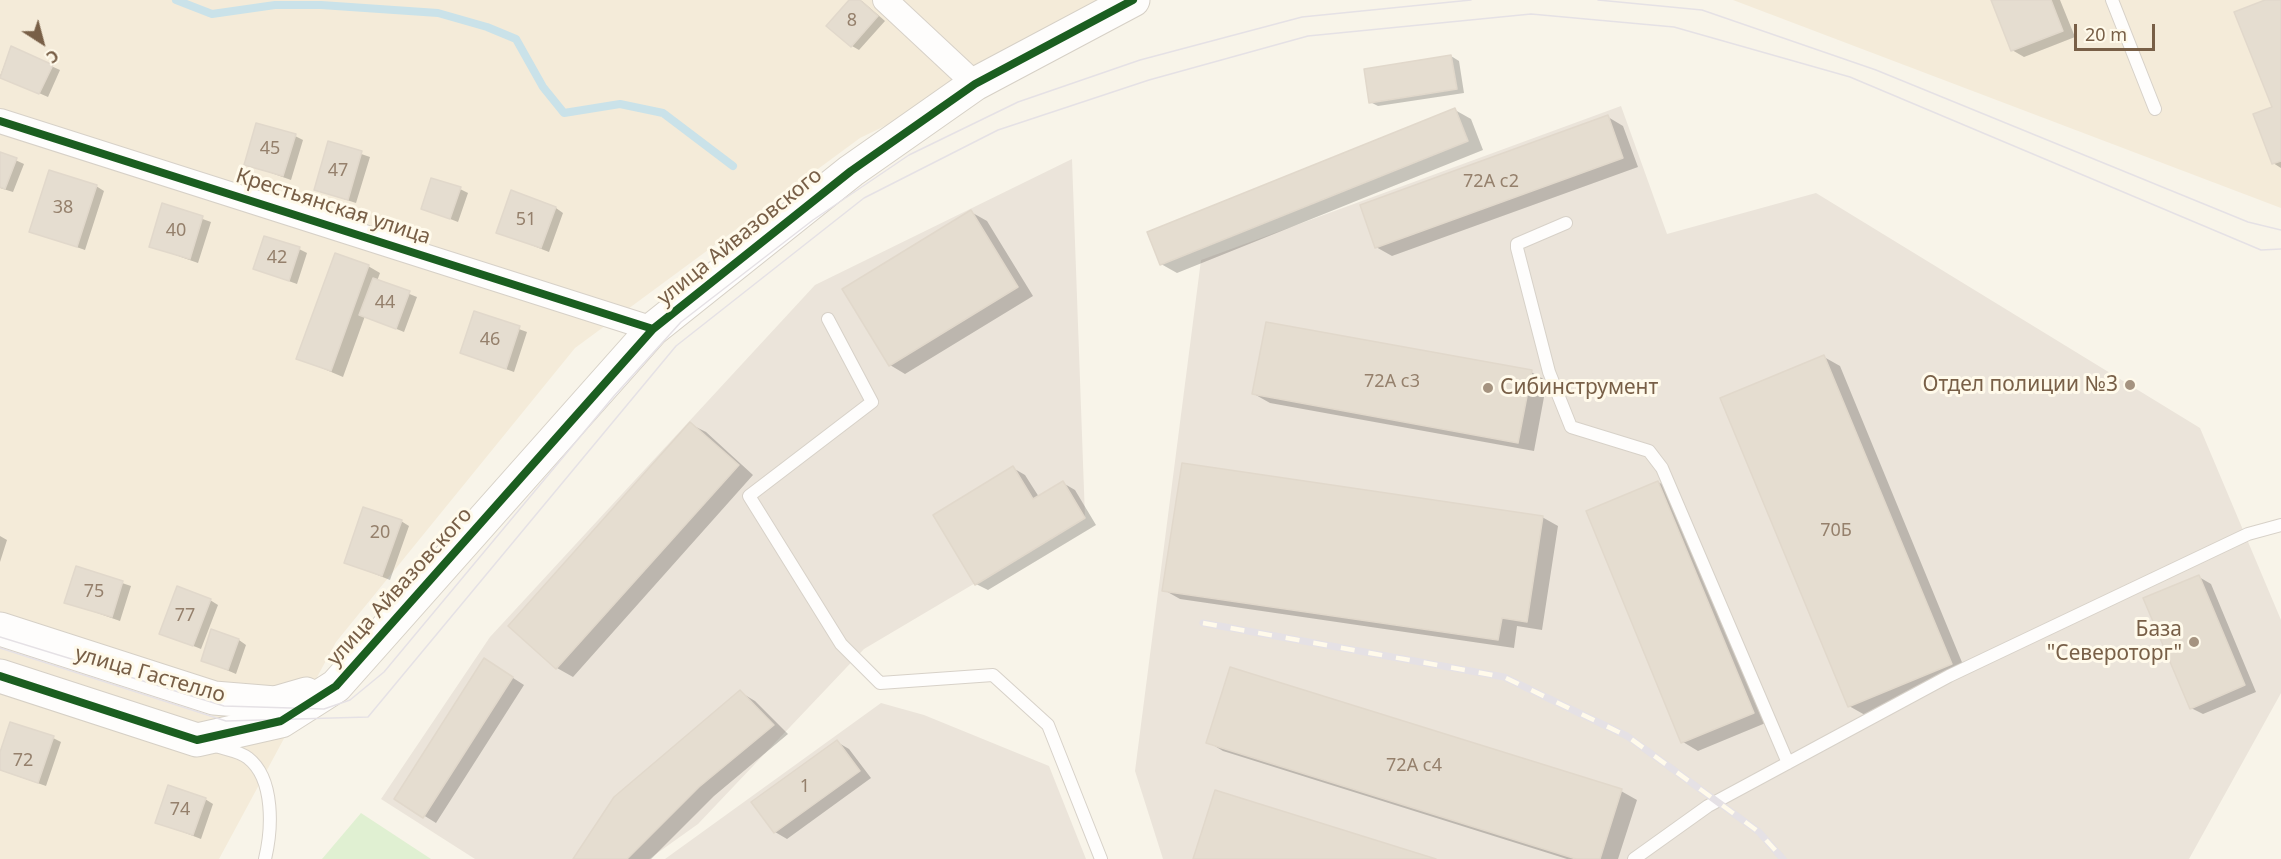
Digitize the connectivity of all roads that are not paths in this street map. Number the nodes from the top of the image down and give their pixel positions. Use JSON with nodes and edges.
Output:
{"nodes":[{"id":1,"x":885,"y":0,"type":"edge"},
{"id":2,"x":1133,"y":0,"type":"edge"},
{"id":3,"x":2112,"y":0,"type":"edge"},
{"id":4,"x":975,"y":84,"type":"junction"},
{"id":5,"x":2155,"y":109,"type":"dead end"},
{"id":6,"x":0,"y":121,"type":"edge"},
{"id":7,"x":1566,"y":223,"type":"dead end"},
{"id":8,"x":828,"y":319,"type":"dead end"},
{"id":9,"x":653,"y":329,"type":"junction"},
{"id":10,"x":2281,"y":525,"type":"edge"},
{"id":11,"x":0,"y":629,"type":"edge"},
{"id":12,"x":0,"y":676,"type":"edge"},
{"id":13,"x":336,"y":686,"type":"junction"},
{"id":14,"x":198,"y":740,"type":"junction"},
{"id":15,"x":1788,"y":763,"type":"junction"},
{"id":16,"x":265,"y":859,"type":"edge"},
{"id":17,"x":1101,"y":859,"type":"edge"},
{"id":18,"x":1634,"y":859,"type":"edge"}],
"edges":[{"from":1,"to":4,"type":"street"},
{"from":2,"to":4,"type":"street","name":"улица Айвазовского"},
{"from":3,"to":5,"type":"lane"},
{"from":4,"to":9,"type":"street","name":"улица Айвазовского"},
{"from":6,"to":9,"type":"street","name":"Крестьянская улица"},
{"from":7,"to":15,"type":"lane"},
{"from":8,"to":17,"type":"lane"},
{"from":9,"to":13,"type":"street","name":"улица Айвазовского"},
{"from":10,"to":15,"type":"lane"},
{"from":11,"to":13,"type":"street","name":"улица Гастелло"},
{"from":12,"to":14,"type":"street"},
{"from":13,"to":14,"type":"street","name":"улица Айвазовского"},
{"from":14,"to":16,"type":"lane"},
{"from":15,"to":18,"type":"lane"}]}
